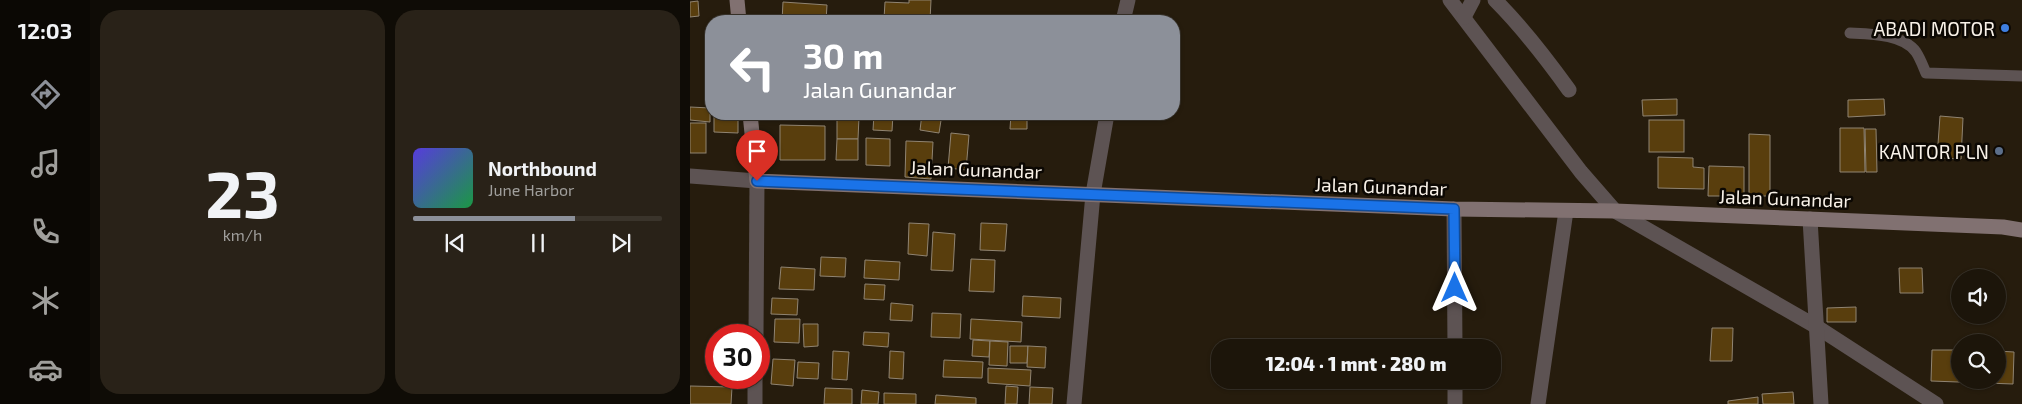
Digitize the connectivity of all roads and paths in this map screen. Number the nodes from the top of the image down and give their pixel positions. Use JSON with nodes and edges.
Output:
{"nodes":[{"id":1,"x":737,"y":0,"type":"edge"},
{"id":2,"x":1128,"y":0,"type":"edge"},
{"id":3,"x":1450,"y":0,"type":"edge"},
{"id":4,"x":1472,"y":0,"type":"edge"},
{"id":5,"x":1495,"y":0,"type":"edge"},
{"id":6,"x":738,"y":15,"type":"edge"},
{"id":7,"x":1124,"y":15,"type":"edge"},
{"id":8,"x":1464,"y":16,"type":"junction"},
{"id":9,"x":1850,"y":33,"type":"dead end"},
{"id":10,"x":2022,"y":76,"type":"edge"},
{"id":11,"x":1568,"y":90,"type":"dead end"},
{"id":12,"x":751,"y":120,"type":"edge"},
{"id":13,"x":1106,"y":120,"type":"edge"},
{"id":14,"x":690,"y":176,"type":"edge"},
{"id":15,"x":757,"y":181,"type":"junction"},
{"id":16,"x":1093,"y":194,"type":"junction"},
{"id":17,"x":1454,"y":209,"type":"junction"},
{"id":18,"x":1566,"y":211,"type":"junction"},
{"id":19,"x":1614,"y":211,"type":"junction"},
{"id":20,"x":1810,"y":219,"type":"junction"},
{"id":21,"x":2022,"y":224,"type":"edge"},
{"id":22,"x":2002,"y":227,"type":"junction"},
{"id":23,"x":2022,"y":230,"type":"edge"},
{"id":24,"x":756,"y":324,"type":"edge"},
{"id":25,"x":1817,"y":327,"type":"junction"},
{"id":26,"x":1455,"y":339,"type":"edge"},
{"id":27,"x":755,"y":389,"type":"edge"},
{"id":28,"x":1455,"y":389,"type":"edge"},
{"id":29,"x":755,"y":404,"type":"edge"},
{"id":30,"x":1074,"y":404,"type":"edge"},
{"id":31,"x":1455,"y":404,"type":"edge"},
{"id":32,"x":1538,"y":404,"type":"edge"},
{"id":33,"x":1822,"y":404,"type":"edge"},
{"id":34,"x":1936,"y":404,"type":"edge"}],
"edges":[{"from":1,"to":6,"type":"main road"},
{"from":2,"to":7,"type":"street"},
{"from":3,"to":8,"type":"street"},
{"from":4,"to":8,"type":"street"},
{"from":5,"to":11,"type":"street"},
{"from":8,"to":19,"type":"street"},
{"from":9,"to":10,"type":"lane"},
{"from":12,"to":15,"type":"main road"},
{"from":13,"to":16,"type":"street"},
{"from":14,"to":15,"type":"street"},
{"from":15,"to":16,"type":"main road","name":"Jalan Gunandar"},
{"from":15,"to":24,"type":"street"},
{"from":16,"to":17,"type":"main road","name":"Jalan Gunandar"},
{"from":16,"to":30,"type":"street"},
{"from":17,"to":18,"type":"main road","name":"Jalan Gunandar"},
{"from":17,"to":26,"type":"street"},
{"from":18,"to":19,"type":"main road","name":"Jalan Gunandar"},
{"from":18,"to":32,"type":"street"},
{"from":19,"to":20,"type":"main road","name":"Jalan Gunandar"},
{"from":19,"to":25,"type":"street"},
{"from":20,"to":22,"type":"main road","name":"Jalan Gunandar"},
{"from":20,"to":25,"type":"street"},
{"from":21,"to":22,"type":"main road"},
{"from":22,"to":23,"type":"main road"},
{"from":25,"to":33,"type":"street"},
{"from":25,"to":34,"type":"street"},
{"from":27,"to":29,"type":"street"},
{"from":28,"to":31,"type":"street"}]}
